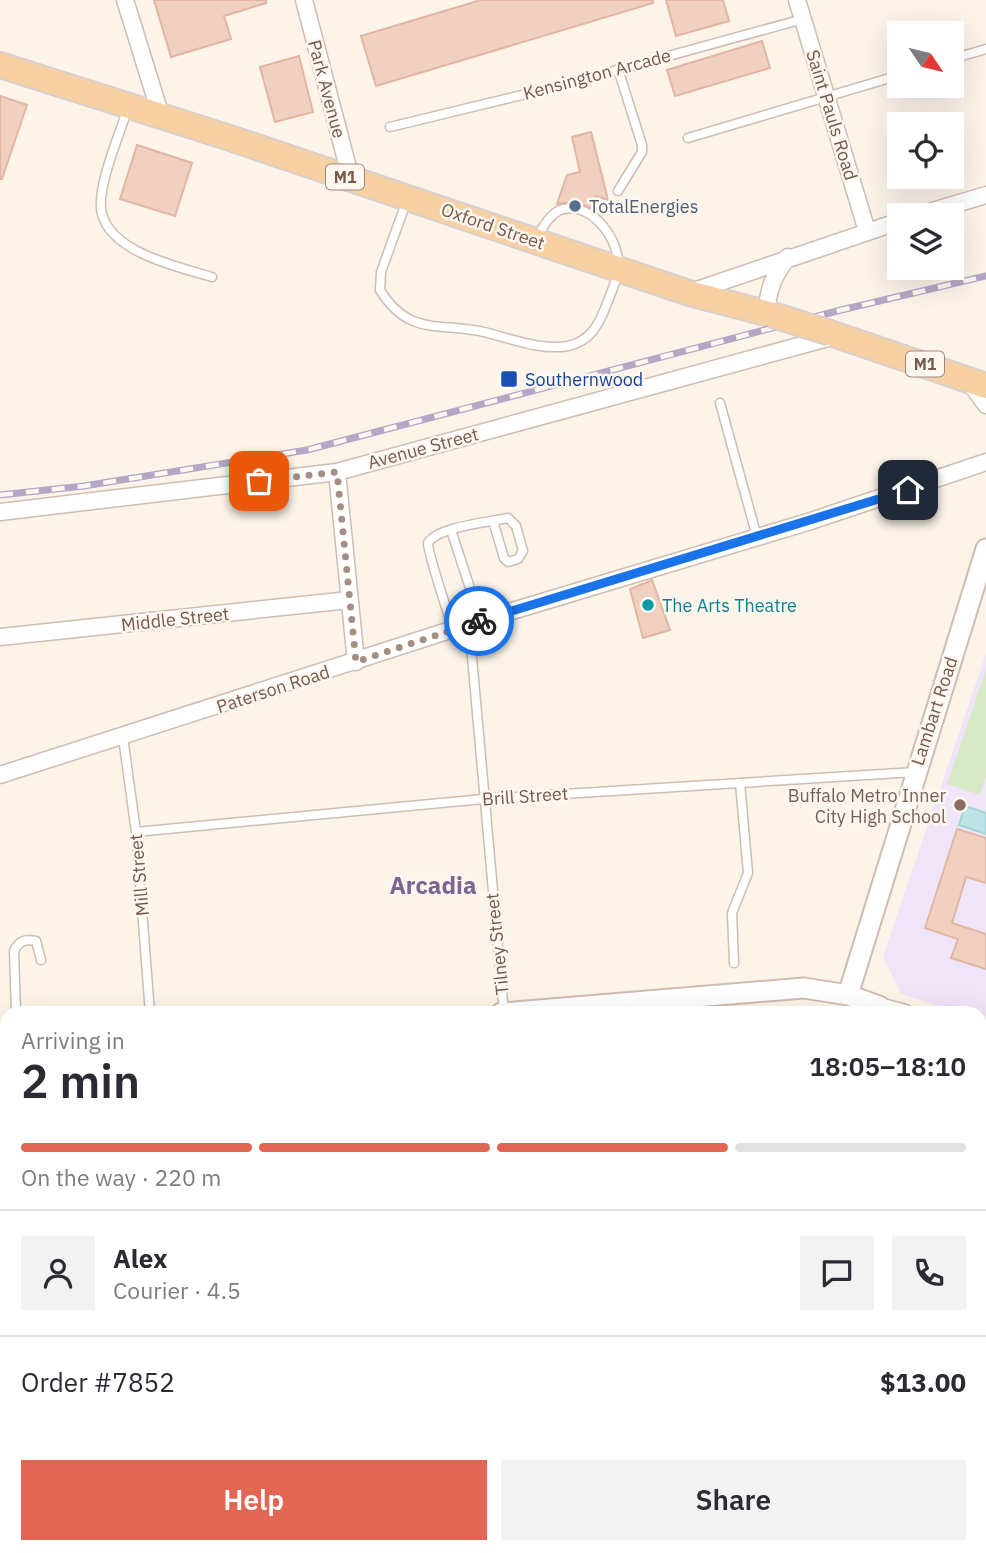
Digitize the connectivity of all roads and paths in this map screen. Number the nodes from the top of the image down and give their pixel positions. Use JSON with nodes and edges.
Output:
{"nodes":[{"id":1,"x":125,"y":0,"type":"edge"},
{"id":2,"x":304,"y":0,"type":"edge"},
{"id":3,"x":797,"y":0,"type":"edge"},
{"id":4,"x":803,"y":19,"type":"junction"},
{"id":5,"x":986,"y":49,"type":"edge"},
{"id":6,"x":964,"y":55,"type":"edge"},
{"id":7,"x":0,"y":65,"type":"edge"},
{"id":8,"x":618,"y":69,"type":"junction"},
{"id":9,"x":887,"y":79,"type":"edge"},
{"id":10,"x":826,"y":97,"type":"junction"},
{"id":11,"x":129,"y":106,"type":"junction"},
{"id":12,"x":161,"y":116,"type":"junction"},
{"id":13,"x":390,"y":127,"type":"dead end"},
{"id":14,"x":688,"y":138,"type":"dead end"},
{"id":15,"x":351,"y":178,"type":"junction"},
{"id":16,"x":618,"y":191,"type":"dead end"},
{"id":17,"x":986,"y":195,"type":"edge"},
{"id":18,"x":408,"y":197,"type":"junction"},
{"id":19,"x":959,"y":203,"type":"edge"},
{"id":20,"x":887,"y":225,"type":"edge"},
{"id":21,"x":867,"y":231,"type":"junction"},
{"id":22,"x":534,"y":240,"type":"junction"},
{"id":23,"x":788,"y":257,"type":"junction"},
{"id":24,"x":618,"y":268,"type":"junction"},
{"id":25,"x":212,"y":277,"type":"dead end"},
{"id":26,"x":689,"y":293,"type":"junction"},
{"id":27,"x":770,"y":314,"type":"junction"},
{"id":28,"x":834,"y":334,"type":"junction"},
{"id":29,"x":976,"y":382,"type":"edge"},
{"id":30,"x":720,"y":403,"type":"dead end"},
{"id":31,"x":986,"y":405,"type":"edge"},
{"id":32,"x":986,"y":462,"type":"edge"},
{"id":33,"x":337,"y":472,"type":"junction"},
{"id":34,"x":0,"y":513,"type":"edge"},
{"id":35,"x":493,"y":521,"type":"junction"},
{"id":36,"x":451,"y":530,"type":"junction"},
{"id":37,"x":757,"y":537,"type":"junction"},
{"id":38,"x":986,"y":549,"type":"edge"},
{"id":39,"x":469,"y":585,"type":"dead end"},
{"id":40,"x":349,"y":600,"type":"junction"},
{"id":41,"x":469,"y":624,"type":"junction"},
{"id":42,"x":453,"y":630,"type":"junction"},
{"id":43,"x":0,"y":637,"type":"edge"},
{"id":44,"x":356,"y":662,"type":"junction"},
{"id":45,"x":123,"y":737,"type":"junction"},
{"id":46,"x":915,"y":772,"type":"junction"},
{"id":47,"x":0,"y":775,"type":"edge"},
{"id":48,"x":740,"y":783,"type":"junction"},
{"id":49,"x":483,"y":799,"type":"junction"},
{"id":50,"x":136,"y":832,"type":"junction"},
{"id":51,"x":41,"y":960,"type":"dead end"},
{"id":52,"x":734,"y":962,"type":"dead end"},
{"id":53,"x":848,"y":995,"type":"junction"},
{"id":54,"x":16,"y":1006,"type":"edge"},
{"id":55,"x":149,"y":1006,"type":"edge"},
{"id":56,"x":502,"y":1006,"type":"edge"},
{"id":57,"x":587,"y":1006,"type":"edge"},
{"id":58,"x":873,"y":1006,"type":"edge"}],
"edges":[{"from":1,"to":12,"type":"street"},
{"from":2,"to":15,"type":"street","name":"Park Avenue"},
{"from":3,"to":4,"type":"street","name":"Saint Pauls Road"},
{"from":4,"to":8,"type":"lane","name":"Kensington Arcade"},
{"from":4,"to":10,"type":"street","name":"Saint Pauls Road"},
{"from":5,"to":6,"type":"lane"},
{"from":7,"to":11,"type":"main road","name":"Oxford Street","number":"M1"},
{"from":8,"to":13,"type":"lane","name":"Kensington Arcade"},
{"from":8,"to":16,"type":"lane"},
{"from":9,"to":10,"type":"lane"},
{"from":10,"to":14,"type":"lane"},
{"from":10,"to":21,"type":"street","name":"Saint Pauls Road"},
{"from":11,"to":12,"type":"main road","name":"Oxford Street","number":"M1"},
{"from":11,"to":25,"type":"lane"},
{"from":12,"to":15,"type":"main road","name":"Oxford Street","number":"M1"},
{"from":15,"to":18,"type":"main road","name":"Oxford Street","number":"M1"},
{"from":17,"to":19,"type":"street"},
{"from":18,"to":22,"type":"main road","name":"Oxford Street","number":"M1"},
{"from":18,"to":24,"type":"lane"},
{"from":20,"to":21,"type":"street"},
{"from":21,"to":23,"type":"street"},
{"from":22,"to":24,"type":"main road","name":"Oxford Street","number":"M1"},
{"from":22,"to":24,"type":"lane"},
{"from":23,"to":26,"type":"street"},
{"from":23,"to":27,"type":"street"},
{"from":24,"to":26,"type":"main road","name":"Oxford Street","number":"M1"},
{"from":26,"to":27,"type":"main road","name":"Oxford Street","number":"M1"},
{"from":27,"to":28,"type":"main road","name":"Oxford Street","number":"M1","bridge":true},
{"from":28,"to":29,"type":"main road","name":"Oxford Street","number":"M1"},
{"from":28,"to":33,"type":"street","name":"Avenue Street"},
{"from":29,"to":31,"type":"street"},
{"from":30,"to":37,"type":"lane"},
{"from":32,"to":37,"type":"street","name":"Paterson Road"},
{"from":33,"to":34,"type":"street","name":"Avenue Street"},
{"from":33,"to":40,"type":"street"},
{"from":35,"to":35,"type":"lane"},
{"from":35,"to":36,"type":"lane"},
{"from":36,"to":39,"type":"lane"},
{"from":36,"to":42,"type":"lane"},
{"from":37,"to":41,"type":"street","name":"Paterson Road"},
{"from":38,"to":46,"type":"street","name":"Lambart Road"},
{"from":40,"to":43,"type":"street","name":"Middle Street"},
{"from":40,"to":44,"type":"street"},
{"from":41,"to":42,"type":"street","name":"Paterson Road"},
{"from":41,"to":49,"type":"lane","name":"Tilney Street"},
{"from":42,"to":44,"type":"street","name":"Paterson Road"},
{"from":44,"to":45,"type":"street","name":"Paterson Road"},
{"from":45,"to":47,"type":"street","name":"Paterson Road"},
{"from":45,"to":50,"type":"lane","name":"Mill Street"},
{"from":46,"to":48,"type":"lane","name":"Brill Street"},
{"from":46,"to":53,"type":"street","name":"Lambart Road"},
{"from":48,"to":49,"type":"lane","name":"Brill Street"},
{"from":48,"to":52,"type":"lane"},
{"from":49,"to":50,"type":"lane","name":"Brill Street"},
{"from":49,"to":56,"type":"lane","name":"Tilney Street"},
{"from":50,"to":55,"type":"lane","name":"Mill Street"},
{"from":51,"to":54,"type":"lane"},
{"from":53,"to":57,"type":"street"},
{"from":53,"to":58,"type":"street"}]}
